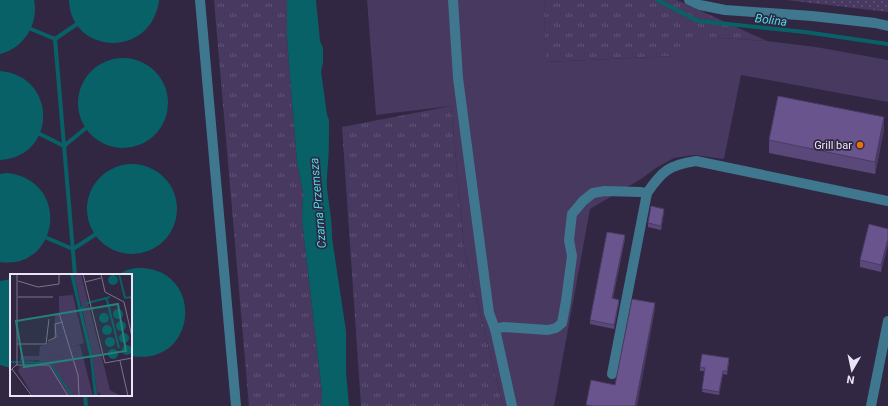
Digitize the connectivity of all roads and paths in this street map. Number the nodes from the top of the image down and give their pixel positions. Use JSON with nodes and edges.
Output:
{"nodes":[{"id":1,"x":200,"y":0,"type":"edge"},
{"id":2,"x":453,"y":0,"type":"edge"},
{"id":3,"x":689,"y":0,"type":"edge"},
{"id":4,"x":888,"y":26,"type":"edge"},
{"id":5,"x":647,"y":193,"type":"junction"},
{"id":6,"x":888,"y":201,"type":"edge"},
{"id":7,"x":888,"y":321,"type":"edge"},
{"id":8,"x":495,"y":329,"type":"junction"},
{"id":9,"x":612,"y":374,"type":"dead end"},
{"id":10,"x":236,"y":406,"type":"edge"},
{"id":11,"x":512,"y":406,"type":"edge"},
{"id":12,"x":871,"y":406,"type":"edge"}],
"edges":[{"from":1,"to":10,"type":"street"},
{"from":2,"to":8,"type":"street"},
{"from":3,"to":4,"type":"street"},
{"from":5,"to":6,"type":"street"},
{"from":5,"to":8,"type":"street"},
{"from":5,"to":9,"type":"street"},
{"from":7,"to":12,"type":"street"},
{"from":8,"to":11,"type":"street"}]}
